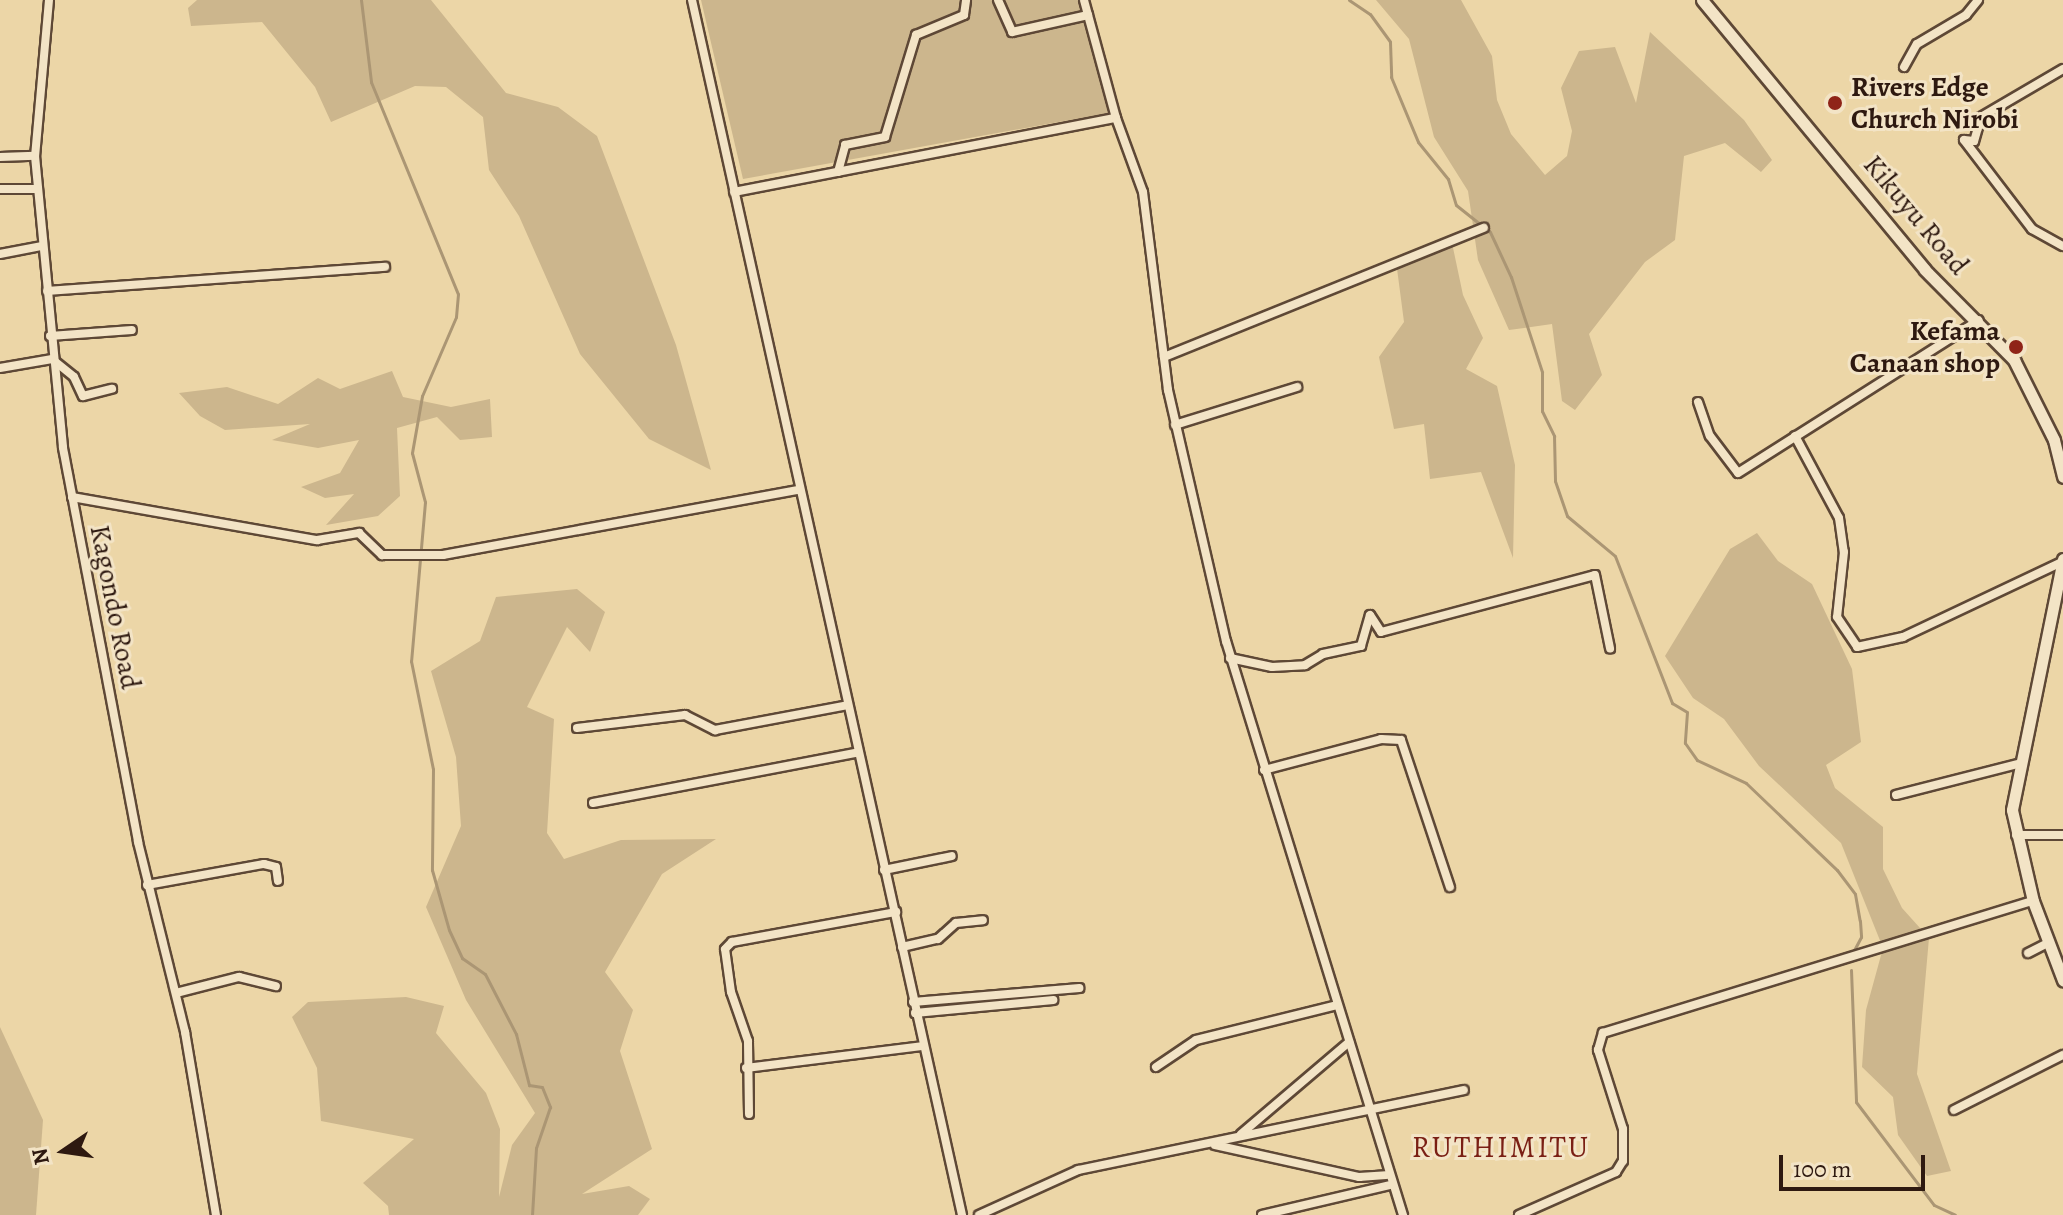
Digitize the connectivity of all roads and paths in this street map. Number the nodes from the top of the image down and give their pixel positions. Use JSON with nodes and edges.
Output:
{"nodes":[{"id":1,"x":49,"y":0,"type":"edge"},
{"id":2,"x":692,"y":0,"type":"edge"},
{"id":3,"x":966,"y":0,"type":"edge"},
{"id":4,"x":998,"y":0,"type":"edge"},
{"id":5,"x":1084,"y":0,"type":"edge"},
{"id":6,"x":1702,"y":0,"type":"edge"},
{"id":7,"x":1978,"y":0,"type":"edge"},
{"id":8,"x":1088,"y":15,"type":"junction"},
{"id":9,"x":1904,"y":67,"type":"dead end"},
{"id":10,"x":2063,"y":69,"type":"edge"},
{"id":11,"x":1116,"y":118,"type":"junction"},
{"id":12,"x":35,"y":156,"type":"junction"},
{"id":13,"x":0,"y":157,"type":"edge"},
{"id":14,"x":838,"y":172,"type":"junction"},
{"id":15,"x":0,"y":189,"type":"edge"},
{"id":16,"x":36,"y":189,"type":"junction"},
{"id":17,"x":734,"y":192,"type":"junction"},
{"id":18,"x":1484,"y":228,"type":"dead end"},
{"id":19,"x":42,"y":246,"type":"junction"},
{"id":20,"x":2063,"y":246,"type":"edge"},
{"id":21,"x":0,"y":254,"type":"edge"},
{"id":22,"x":385,"y":267,"type":"dead end"},
{"id":23,"x":47,"y":291,"type":"junction"},
{"id":24,"x":1979,"y":320,"type":"junction"},
{"id":25,"x":132,"y":330,"type":"dead end"},
{"id":26,"x":50,"y":336,"type":"junction"},
{"id":27,"x":1164,"y":357,"type":"junction"},
{"id":28,"x":52,"y":359,"type":"junction"},
{"id":29,"x":0,"y":368,"type":"edge"},
{"id":30,"x":1297,"y":387,"type":"dead end"},
{"id":31,"x":112,"y":389,"type":"dead end"},
{"id":32,"x":1698,"y":402,"type":"dead end"},
{"id":33,"x":1175,"y":425,"type":"junction"},
{"id":34,"x":1795,"y":436,"type":"junction"},
{"id":35,"x":2063,"y":477,"type":"edge"},
{"id":36,"x":798,"y":490,"type":"junction"},
{"id":37,"x":72,"y":497,"type":"junction"},
{"id":38,"x":2062,"y":561,"type":"edge"},
{"id":39,"x":1610,"y":648,"type":"dead end"},
{"id":40,"x":1230,"y":658,"type":"junction"},
{"id":41,"x":848,"y":705,"type":"junction"},
{"id":42,"x":577,"y":728,"type":"dead end"},
{"id":43,"x":856,"y":753,"type":"junction"},
{"id":44,"x":2018,"y":764,"type":"junction"},
{"id":45,"x":1264,"y":770,"type":"junction"},
{"id":46,"x":1896,"y":795,"type":"dead end"},
{"id":47,"x":593,"y":803,"type":"dead end"},
{"id":48,"x":2015,"y":835,"type":"junction"},
{"id":49,"x":2063,"y":835,"type":"edge"},
{"id":50,"x":952,"y":856,"type":"dead end"},
{"id":51,"x":884,"y":870,"type":"junction"},
{"id":52,"x":278,"y":881,"type":"dead end"},
{"id":53,"x":147,"y":885,"type":"junction"},
{"id":54,"x":1450,"y":887,"type":"dead end"},
{"id":55,"x":2033,"y":901,"type":"junction"},
{"id":56,"x":896,"y":912,"type":"junction"},
{"id":57,"x":983,"y":920,"type":"dead end"},
{"id":58,"x":2048,"y":943,"type":"junction"},
{"id":59,"x":902,"y":947,"type":"junction"},
{"id":60,"x":2028,"y":953,"type":"dead end"},
{"id":61,"x":2063,"y":980,"type":"edge"},
{"id":62,"x":276,"y":986,"type":"dead end"},
{"id":63,"x":1079,"y":988,"type":"dead end"},
{"id":64,"x":176,"y":993,"type":"junction"},
{"id":65,"x":1053,"y":1000,"type":"dead end"},
{"id":66,"x":913,"y":1002,"type":"junction"},
{"id":67,"x":1337,"y":1005,"type":"junction"},
{"id":68,"x":915,"y":1013,"type":"junction"},
{"id":69,"x":1349,"y":1042,"type":"junction"},
{"id":70,"x":922,"y":1046,"type":"junction"},
{"id":71,"x":2063,"y":1055,"type":"edge"},
{"id":72,"x":1156,"y":1067,"type":"dead end"},
{"id":73,"x":746,"y":1068,"type":"junction"},
{"id":74,"x":1464,"y":1090,"type":"dead end"},
{"id":75,"x":1367,"y":1109,"type":"junction"},
{"id":76,"x":1954,"y":1110,"type":"dead end"},
{"id":77,"x":749,"y":1114,"type":"dead end"},
{"id":78,"x":1237,"y":1137,"type":"junction"},
{"id":79,"x":1207,"y":1143,"type":"junction"},
{"id":80,"x":1386,"y":1175,"type":"junction"},
{"id":81,"x":1390,"y":1185,"type":"junction"},
{"id":82,"x":216,"y":1215,"type":"edge"},
{"id":83,"x":962,"y":1215,"type":"edge"},
{"id":84,"x":979,"y":1215,"type":"edge"},
{"id":85,"x":1262,"y":1215,"type":"edge"},
{"id":86,"x":1403,"y":1215,"type":"edge"},
{"id":87,"x":1519,"y":1215,"type":"edge"}],
"edges":[{"from":1,"to":12,"type":"street","name":"Kagondo Road"},
{"from":2,"to":17,"type":"street"},
{"from":3,"to":14,"type":"street"},
{"from":4,"to":8,"type":"street"},
{"from":5,"to":8,"type":"street"},
{"from":6,"to":24,"type":"main road","name":"Kikuyu Road"},
{"from":7,"to":9,"type":"street"},
{"from":8,"to":11,"type":"street"},
{"from":10,"to":20,"type":"street"},
{"from":11,"to":14,"type":"street"},
{"from":11,"to":27,"type":"street"},
{"from":12,"to":13,"type":"street"},
{"from":12,"to":16,"type":"street","name":"Kagondo Road"},
{"from":14,"to":17,"type":"street"},
{"from":15,"to":16,"type":"street"},
{"from":16,"to":19,"type":"street","name":"Kagondo Road"},
{"from":17,"to":36,"type":"street"},
{"from":18,"to":27,"type":"street"},
{"from":19,"to":21,"type":"street"},
{"from":19,"to":23,"type":"street","name":"Kagondo Road"},
{"from":22,"to":23,"type":"street"},
{"from":23,"to":26,"type":"street","name":"Kagondo Road"},
{"from":24,"to":34,"type":"street"},
{"from":24,"to":35,"type":"main road","name":"Kikuyu Road"},
{"from":25,"to":26,"type":"street"},
{"from":26,"to":28,"type":"street","name":"Kagondo Road"},
{"from":27,"to":33,"type":"street"},
{"from":28,"to":29,"type":"street"},
{"from":28,"to":31,"type":"street"},
{"from":28,"to":37,"type":"street","name":"Kagondo Road"},
{"from":30,"to":33,"type":"street"},
{"from":32,"to":34,"type":"street"},
{"from":33,"to":40,"type":"street"},
{"from":34,"to":38,"type":"street"},
{"from":36,"to":37,"type":"street"},
{"from":36,"to":41,"type":"street"},
{"from":37,"to":53,"type":"street","name":"Kagondo Road"},
{"from":38,"to":44,"type":"main road"},
{"from":39,"to":40,"type":"street"},
{"from":40,"to":45,"type":"street"},
{"from":41,"to":42,"type":"street"},
{"from":41,"to":43,"type":"street"},
{"from":43,"to":47,"type":"street"},
{"from":43,"to":51,"type":"street"},
{"from":44,"to":46,"type":"street"},
{"from":44,"to":48,"type":"main road"},
{"from":45,"to":54,"type":"street"},
{"from":45,"to":67,"type":"street"},
{"from":48,"to":49,"type":"street"},
{"from":48,"to":55,"type":"main road"},
{"from":50,"to":51,"type":"street"},
{"from":51,"to":56,"type":"street"},
{"from":52,"to":53,"type":"street"},
{"from":53,"to":64,"type":"street","name":"Kagondo Road"},
{"from":55,"to":58,"type":"main road"},
{"from":55,"to":87,"type":"street"},
{"from":56,"to":59,"type":"street"},
{"from":56,"to":73,"type":"street"},
{"from":57,"to":59,"type":"street"},
{"from":58,"to":60,"type":"street"},
{"from":58,"to":61,"type":"main road"},
{"from":59,"to":66,"type":"street"},
{"from":62,"to":64,"type":"street"},
{"from":63,"to":66,"type":"street"},
{"from":64,"to":82,"type":"street","name":"Kagondo Road"},
{"from":65,"to":68,"type":"street"},
{"from":66,"to":68,"type":"street"},
{"from":67,"to":69,"type":"street"},
{"from":67,"to":72,"type":"street"},
{"from":68,"to":70,"type":"street"},
{"from":69,"to":75,"type":"street"},
{"from":69,"to":78,"type":"street"},
{"from":70,"to":73,"type":"street"},
{"from":70,"to":83,"type":"street"},
{"from":71,"to":76,"type":"street"},
{"from":73,"to":77,"type":"street"},
{"from":74,"to":75,"type":"street"},
{"from":75,"to":78,"type":"street"},
{"from":75,"to":80,"type":"street"},
{"from":78,"to":79,"type":"street"},
{"from":79,"to":80,"type":"street"},
{"from":79,"to":84,"type":"street"},
{"from":80,"to":81,"type":"street"},
{"from":81,"to":85,"type":"street"},
{"from":81,"to":86,"type":"street"}]}
